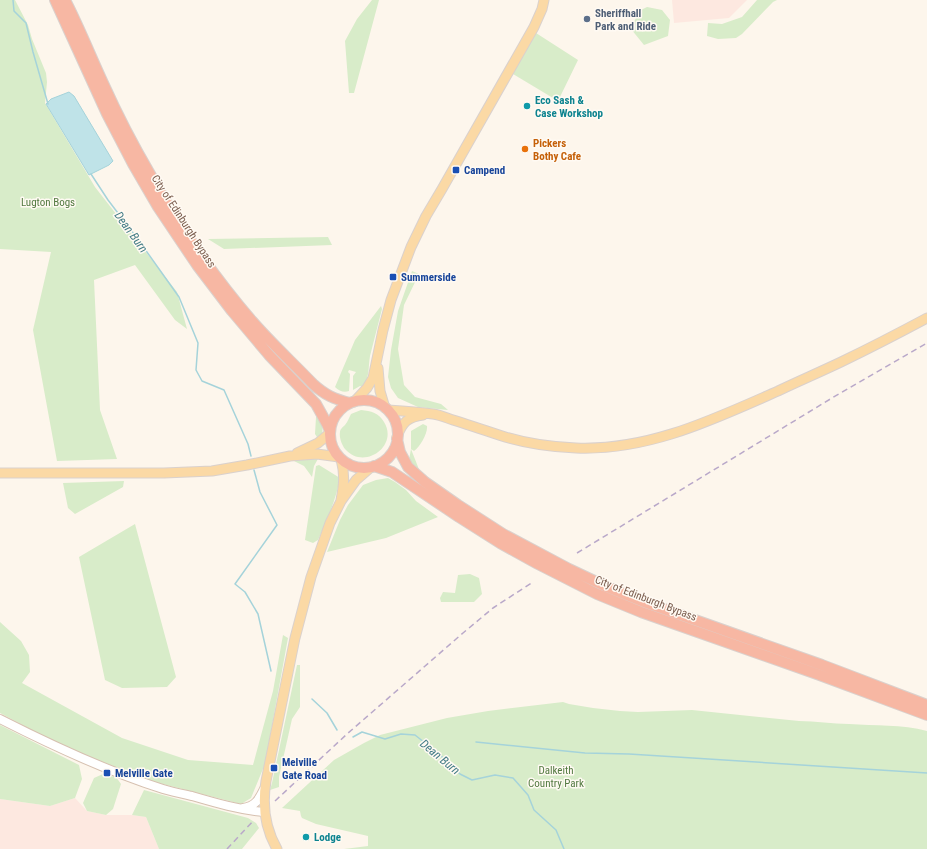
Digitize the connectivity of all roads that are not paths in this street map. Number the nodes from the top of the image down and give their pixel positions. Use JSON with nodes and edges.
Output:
{"nodes":[{"id":1,"x":55,"y":0,"type":"edge"},
{"id":2,"x":65,"y":0,"type":"edge"},
{"id":3,"x":544,"y":0,"type":"edge"},
{"id":4,"x":927,"y":318,"type":"edge"},
{"id":5,"x":377,"y":362,"type":"junction"},
{"id":6,"x":352,"y":402,"type":"junction"},
{"id":7,"x":386,"y":409,"type":"junction"},
{"id":8,"x":428,"y":414,"type":"junction"},
{"id":9,"x":330,"y":432,"type":"junction"},
{"id":10,"x":397,"y":438,"type":"junction"},
{"id":11,"x":290,"y":456,"type":"junction"},
{"id":12,"x":340,"y":458,"type":"junction"},
{"id":13,"x":373,"y":466,"type":"junction"},
{"id":14,"x":0,"y":473,"type":"edge"},
{"id":15,"x":341,"y":501,"type":"junction"},
{"id":16,"x":927,"y":705,"type":"edge"},
{"id":17,"x":927,"y":715,"type":"edge"},
{"id":18,"x":0,"y":719,"type":"edge"},
{"id":19,"x":264,"y":789,"type":"junction"},
{"id":20,"x":239,"y":808,"type":"junction"},
{"id":21,"x":264,"y":812,"type":"junction"},
{"id":22,"x":278,"y":849,"type":"edge"}],
"edges":[{"from":1,"to":9,"type":"highway","name":"City of Edinburgh Bypass"},
{"from":2,"to":6,"type":"highway","name":"City of Edinburgh Bypass"},
{"from":3,"to":5,"type":"main road"},
{"from":4,"to":8,"type":"main road"},
{"from":5,"to":6,"type":"main road"},
{"from":5,"to":7,"type":"main road"},
{"from":6,"to":7,"type":"highway"},
{"from":6,"to":9,"type":"highway"},
{"from":7,"to":8,"type":"main road"},
{"from":7,"to":10,"type":"highway"},
{"from":8,"to":10,"type":"main road"},
{"from":9,"to":11,"type":"main road"},
{"from":9,"to":12,"type":"highway"},
{"from":10,"to":13,"type":"highway"},
{"from":10,"to":16,"type":"highway","name":"City of Edinburgh Bypass"},
{"from":11,"to":12,"type":"main road"},
{"from":11,"to":14,"type":"main road"},
{"from":12,"to":13,"type":"highway"},
{"from":12,"to":15,"type":"main road"},
{"from":13,"to":15,"type":"main road"},
{"from":13,"to":17,"type":"highway","name":"City of Edinburgh Bypass"},
{"from":15,"to":19,"type":"main road"},
{"from":18,"to":20,"type":"street"},
{"from":19,"to":20,"type":"street"},
{"from":19,"to":21,"type":"main road"},
{"from":20,"to":21,"type":"street"},
{"from":21,"to":22,"type":"main road"}]}
